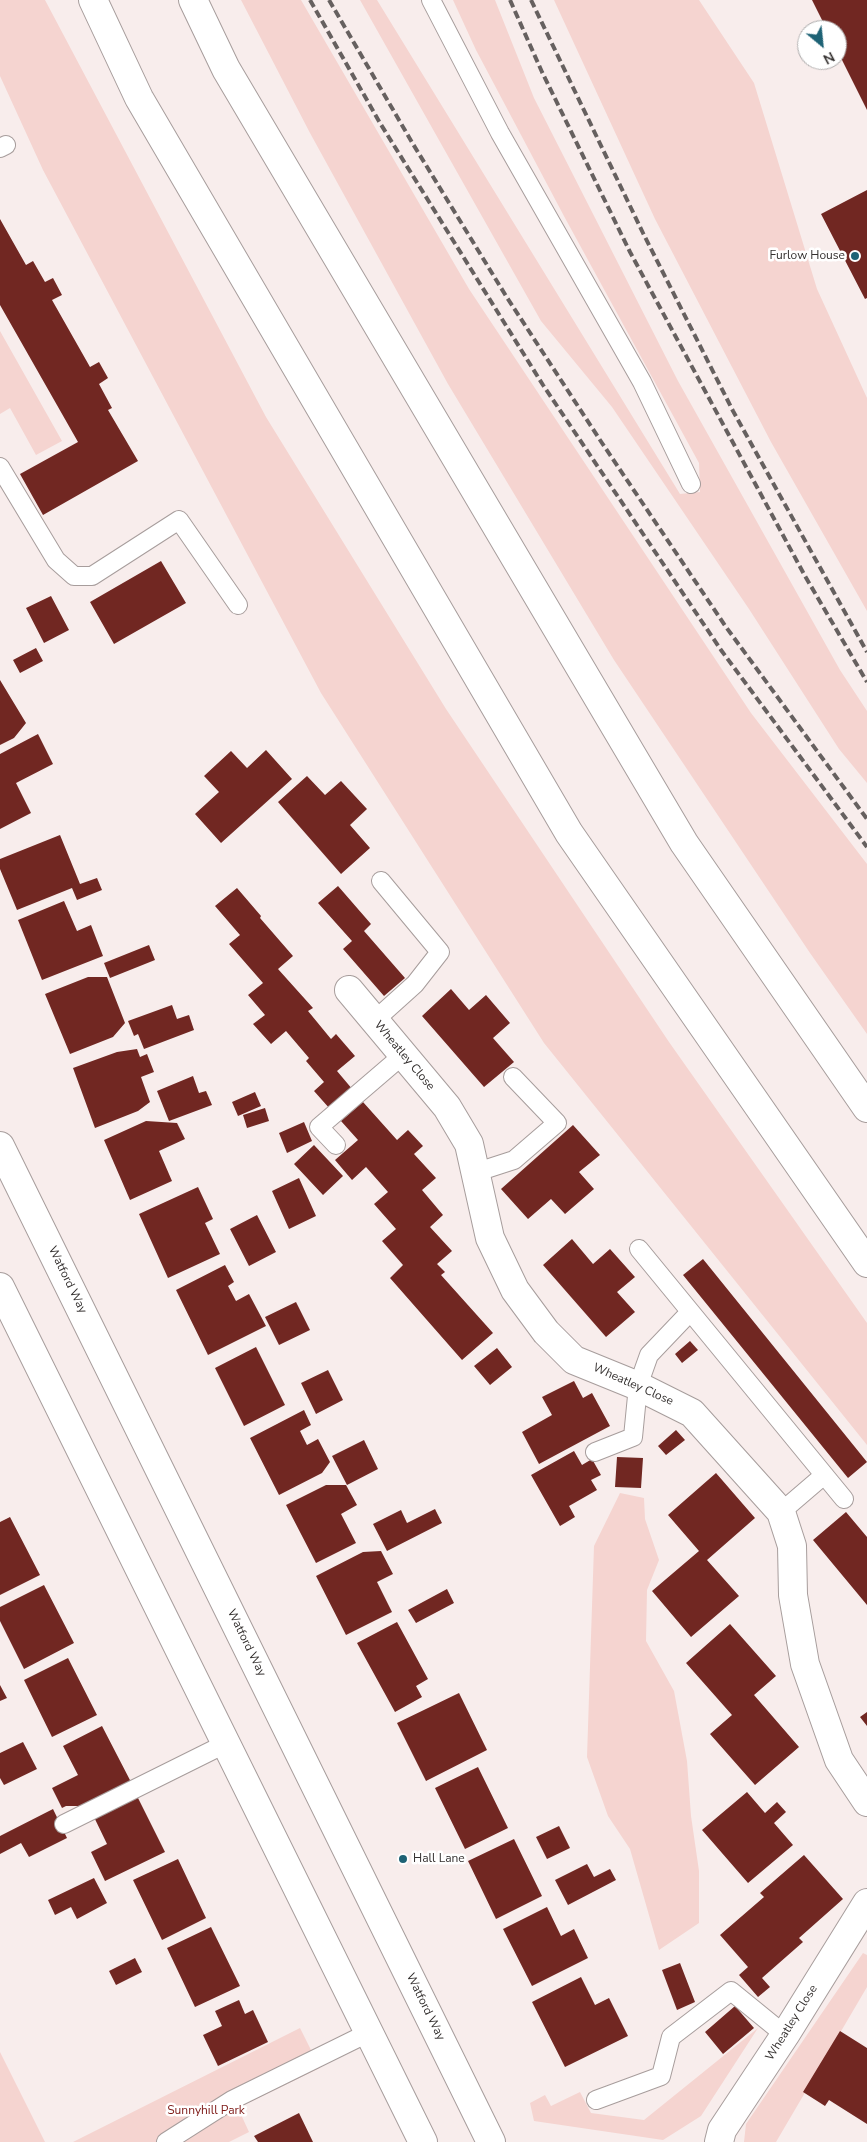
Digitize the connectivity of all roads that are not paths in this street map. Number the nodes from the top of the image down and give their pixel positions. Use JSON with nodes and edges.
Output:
{"nodes":[{"id":1,"x":93,"y":0,"type":"edge"},
{"id":2,"x":193,"y":0,"type":"edge"},
{"id":3,"x":431,"y":0,"type":"edge"},
{"id":4,"x":0,"y":467,"type":"edge"},
{"id":5,"x":691,"y":484,"type":"dead end"},
{"id":6,"x":238,"y":606,"type":"dead end"},
{"id":7,"x":381,"y":881,"type":"dead end"},
{"id":8,"x":349,"y":990,"type":"dead end"},
{"id":9,"x":375,"y":1020,"type":"junction"},
{"id":10,"x":403,"y":1055,"type":"junction"},
{"id":11,"x":513,"y":1077,"type":"dead end"},
{"id":12,"x":867,"y":1108,"type":"edge"},
{"id":13,"x":336,"y":1145,"type":"dead end"},
{"id":14,"x":0,"y":1146,"type":"edge"},
{"id":15,"x":477,"y":1172,"type":"junction"},
{"id":16,"x":639,"y":1249,"type":"dead end"},
{"id":17,"x":867,"y":1263,"type":"edge"},
{"id":18,"x":0,"y":1287,"type":"edge"},
{"id":19,"x":690,"y":1312,"type":"junction"},
{"id":20,"x":638,"y":1386,"type":"junction"},
{"id":21,"x":596,"y":1452,"type":"dead end"},
{"id":22,"x":823,"y":1476,"type":"junction"},
{"id":23,"x":844,"y":1499,"type":"dead end"},
{"id":24,"x":781,"y":1512,"type":"junction"},
{"id":25,"x":225,"y":1744,"type":"junction"},
{"id":26,"x":867,"y":1802,"type":"edge"},
{"id":27,"x":64,"y":1824,"type":"dead end"},
{"id":28,"x":867,"y":1903,"type":"edge"},
{"id":29,"x":368,"y":2033,"type":"junction"},
{"id":30,"x":785,"y":2035,"type":"junction"},
{"id":31,"x":596,"y":2100,"type":"dead end"},
{"id":32,"x":166,"y":2142,"type":"edge"},
{"id":33,"x":423,"y":2142,"type":"edge"},
{"id":34,"x":491,"y":2142,"type":"edge"},
{"id":35,"x":719,"y":2142,"type":"edge"}],
"edges":[{"from":1,"to":17,"type":"main road"},
{"from":2,"to":12,"type":"main road"},
{"from":3,"to":5,"type":"lane"},
{"from":4,"to":6,"type":"lane"},
{"from":7,"to":9,"type":"lane"},
{"from":8,"to":9,"type":"main road","name":"Wheatley Close"},
{"from":9,"to":10,"type":"main road","name":"Wheatley Close"},
{"from":10,"to":13,"type":"lane"},
{"from":10,"to":15,"type":"main road","name":"Wheatley Close"},
{"from":11,"to":15,"type":"lane"},
{"from":14,"to":34,"type":"main road","name":"Watford Way"},
{"from":15,"to":20,"type":"main road","name":"Wheatley Close"},
{"from":16,"to":19,"type":"lane"},
{"from":18,"to":25,"type":"main road"},
{"from":19,"to":20,"type":"lane"},
{"from":19,"to":22,"type":"lane"},
{"from":20,"to":21,"type":"lane"},
{"from":20,"to":24,"type":"main road","name":"Wheatley Close"},
{"from":22,"to":23,"type":"lane"},
{"from":22,"to":24,"type":"lane"},
{"from":24,"to":26,"type":"main road","name":"Wheatley Close"},
{"from":25,"to":27,"type":"lane"},
{"from":25,"to":29,"type":"main road"},
{"from":28,"to":30,"type":"main road","name":"Wheatley Close"},
{"from":29,"to":32,"type":"lane"},
{"from":29,"to":33,"type":"main road"},
{"from":30,"to":31,"type":"lane"},
{"from":30,"to":35,"type":"main road","name":"Wheatley Close"}]}
